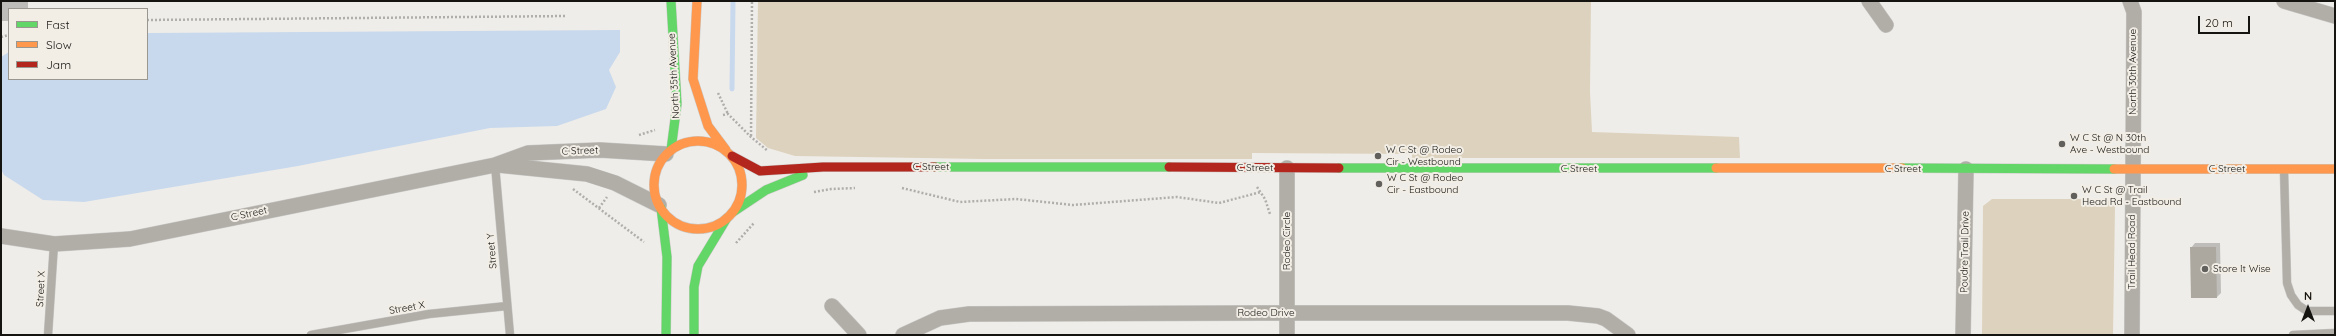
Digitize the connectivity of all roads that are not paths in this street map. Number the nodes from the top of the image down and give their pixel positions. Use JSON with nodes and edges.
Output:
{"nodes":[{"id":1,"x":671,"y":1,"type":"edge"},
{"id":2,"x":697,"y":1,"type":"edge"},
{"id":3,"x":1869,"y":1,"type":"edge"},
{"id":4,"x":2130,"y":1,"type":"edge"},
{"id":5,"x":2284,"y":1,"type":"edge"},
{"id":6,"x":2335,"y":16,"type":"edge"},
{"id":7,"x":1886,"y":25,"type":"dead end"},
{"id":8,"x":669,"y":152,"type":"junction"},
{"id":9,"x":729,"y":153,"type":"junction"},
{"id":10,"x":495,"y":165,"type":"junction"},
{"id":11,"x":823,"y":167,"type":"junction"},
{"id":12,"x":1287,"y":168,"type":"junction"},
{"id":13,"x":1966,"y":169,"type":"junction"},
{"id":14,"x":2133,"y":169,"type":"junction"},
{"id":15,"x":2284,"y":169,"type":"junction"},
{"id":16,"x":2335,"y":169,"type":"edge"},
{"id":17,"x":660,"y":207,"type":"junction"},
{"id":18,"x":730,"y":215,"type":"junction"},
{"id":19,"x":1,"y":236,"type":"edge"},
{"id":20,"x":54,"y":244,"type":"junction"},
{"id":21,"x":507,"y":306,"type":"junction"},
{"id":22,"x":832,"y":306,"type":"dead end"},
{"id":23,"x":2335,"y":311,"type":"edge"},
{"id":24,"x":1287,"y":313,"type":"junction"},
{"id":25,"x":2335,"y":333,"type":"edge"},
{"id":26,"x":48,"y":335,"type":"edge"},
{"id":27,"x":314,"y":335,"type":"edge"},
{"id":28,"x":510,"y":335,"type":"edge"},
{"id":29,"x":666,"y":335,"type":"edge"},
{"id":30,"x":694,"y":335,"type":"edge"},
{"id":31,"x":859,"y":335,"type":"edge"},
{"id":32,"x":903,"y":335,"type":"edge"},
{"id":33,"x":1287,"y":335,"type":"edge"},
{"id":34,"x":1628,"y":335,"type":"edge"},
{"id":35,"x":1963,"y":335,"type":"edge"},
{"id":36,"x":2132,"y":335,"type":"edge"},
{"id":37,"x":2293,"y":335,"type":"edge"}],
"edges":[{"from":1,"to":8,"type":"street","name":"North 35th Avenue"},
{"from":2,"to":9,"type":"street","name":"North 35th Avenue"},
{"from":3,"to":7,"type":"street"},
{"from":4,"to":14,"type":"street","name":"North 30th Avenue"},
{"from":5,"to":6,"type":"street"},
{"from":8,"to":9,"type":"street"},
{"from":8,"to":10,"type":"street","name":"C Street"},
{"from":8,"to":17,"type":"street"},
{"from":9,"to":11,"type":"street","name":"C Street"},
{"from":9,"to":18,"type":"street"},
{"from":10,"to":17,"type":"street","name":"C Street"},
{"from":10,"to":20,"type":"street","name":"C Street"},
{"from":10,"to":21,"type":"lane","name":"Street Y"},
{"from":11,"to":12,"type":"street","name":"C Street"},
{"from":11,"to":18,"type":"street","name":"C Street"},
{"from":12,"to":13,"type":"street","name":"C Street"},
{"from":12,"to":24,"type":"street","name":"Rodeo Circle"},
{"from":13,"to":14,"type":"street","name":"C Street"},
{"from":13,"to":35,"type":"street","name":"Poudre Trail Drive"},
{"from":14,"to":15,"type":"street","name":"C Street"},
{"from":14,"to":36,"type":"street","name":"Trail Head Road"},
{"from":15,"to":16,"type":"street","name":"C Street"},
{"from":15,"to":23,"type":"lane"},
{"from":17,"to":18,"type":"street"},
{"from":17,"to":29,"type":"street"},
{"from":18,"to":30,"type":"street"},
{"from":19,"to":20,"type":"street","name":"C Street"},
{"from":20,"to":26,"type":"lane","name":"Street X"},
{"from":21,"to":27,"type":"lane","name":"Street X"},
{"from":21,"to":28,"type":"lane","name":"Street Y"},
{"from":22,"to":31,"type":"street"},
{"from":24,"to":32,"type":"street","name":"Rodeo Drive"},
{"from":24,"to":33,"type":"street","name":"Rodeo Circle"},
{"from":24,"to":34,"type":"street","name":"Rodeo Drive"},
{"from":25,"to":37,"type":"lane"}]}
